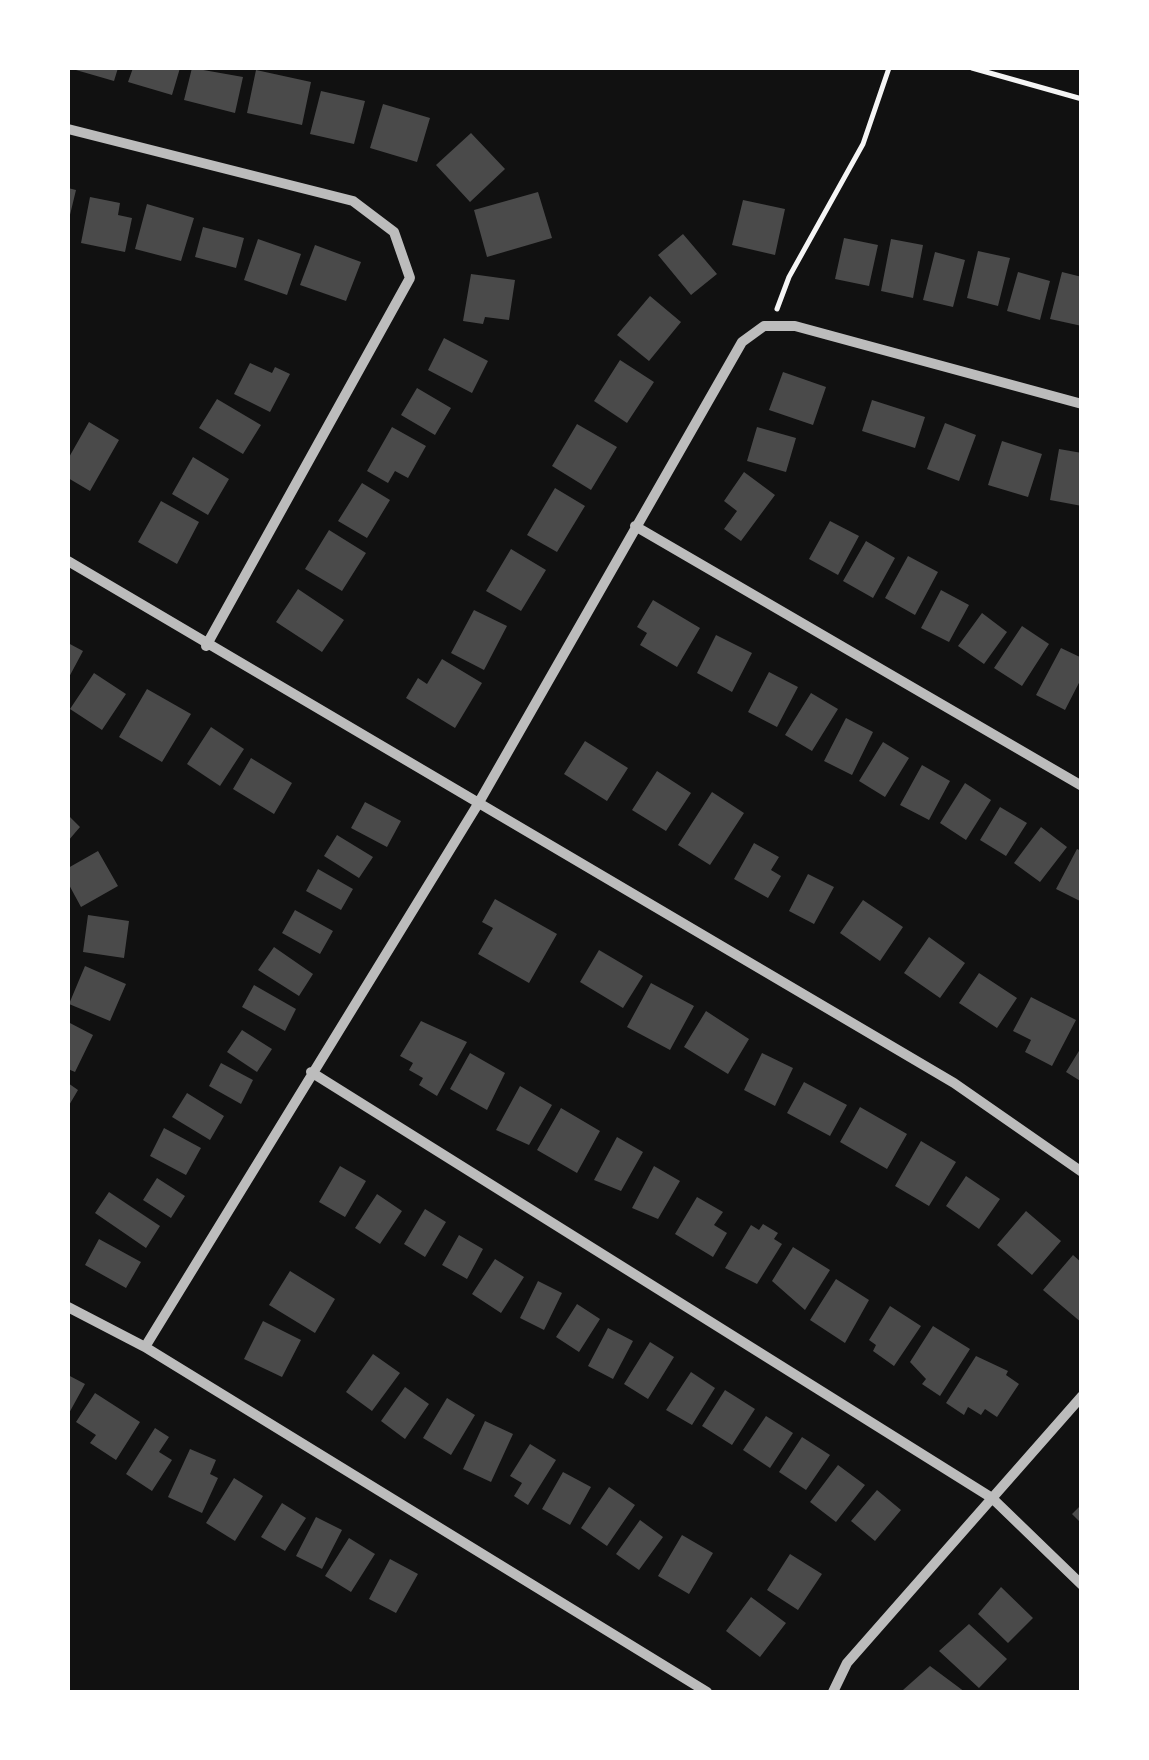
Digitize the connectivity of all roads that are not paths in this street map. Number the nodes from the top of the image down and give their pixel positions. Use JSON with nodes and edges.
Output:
{"nodes":[{"id":1,"x":68,"y":129,"type":"edge"},
{"id":2,"x":1082,"y":404,"type":"edge"},
{"id":3,"x":636,"y":526,"type":"junction"},
{"id":4,"x":68,"y":561,"type":"edge"},
{"id":5,"x":206,"y":646,"type":"junction"},
{"id":6,"x":1082,"y":786,"type":"edge"},
{"id":7,"x":478,"y":804,"type":"junction"},
{"id":8,"x":311,"y":1072,"type":"junction"},
{"id":9,"x":1082,"y":1172,"type":"edge"},
{"id":10,"x":68,"y":1307,"type":"edge"},
{"id":11,"x":144,"y":1347,"type":"junction"},
{"id":12,"x":1082,"y":1396,"type":"edge"},
{"id":13,"x":992,"y":1498,"type":"junction"},
{"id":14,"x":1082,"y":1586,"type":"edge"},
{"id":15,"x":707,"y":1692,"type":"edge"},
{"id":16,"x":833,"y":1692,"type":"edge"}],
"edges":[{"from":1,"to":5,"type":"street"},
{"from":2,"to":3,"type":"street"},
{"from":3,"to":6,"type":"street"},
{"from":3,"to":7,"type":"street"},
{"from":4,"to":5,"type":"street"},
{"from":5,"to":7,"type":"street"},
{"from":7,"to":8,"type":"street"},
{"from":7,"to":9,"type":"street"},
{"from":8,"to":11,"type":"street"},
{"from":8,"to":13,"type":"street"},
{"from":10,"to":11,"type":"street"},
{"from":11,"to":15,"type":"street"},
{"from":12,"to":13,"type":"street"},
{"from":13,"to":14,"type":"street"},
{"from":13,"to":16,"type":"street"}]}
